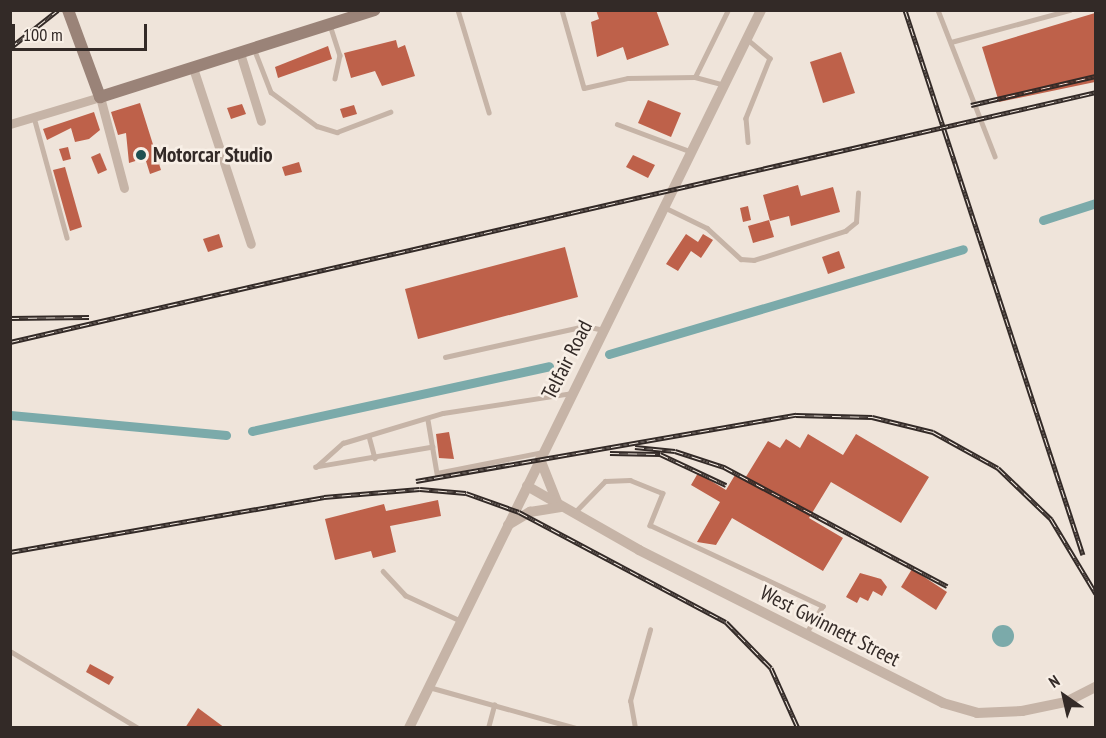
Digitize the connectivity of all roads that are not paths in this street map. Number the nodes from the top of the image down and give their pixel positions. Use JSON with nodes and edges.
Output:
{"nodes":[{"id":1,"x":68,"y":10,"type":"edge"},
{"id":2,"x":375,"y":10,"type":"edge"},
{"id":3,"x":458,"y":10,"type":"edge"},
{"id":4,"x":562,"y":10,"type":"edge"},
{"id":5,"x":728,"y":10,"type":"edge"},
{"id":6,"x":761,"y":10,"type":"edge"},
{"id":7,"x":938,"y":10,"type":"edge"},
{"id":8,"x":1070,"y":10,"type":"edge"},
{"id":9,"x":330,"y":25,"type":"junction"},
{"id":10,"x":747,"y":39,"type":"junction"},
{"id":11,"x":951,"y":42,"type":"junction"},
{"id":12,"x":254,"y":48,"type":"junction"},
{"id":13,"x":240,"y":53,"type":"junction"},
{"id":14,"x":193,"y":68,"type":"junction"},
{"id":15,"x":695,"y":76,"type":"junction"},
{"id":16,"x":335,"y":78,"type":"dead end"},
{"id":17,"x":724,"y":85,"type":"junction"},
{"id":18,"x":100,"y":97,"type":"junction"},
{"id":19,"x":390,"y":112,"type":"dead end"},
{"id":20,"x":489,"y":112,"type":"dead end"},
{"id":21,"x":34,"y":117,"type":"junction"},
{"id":22,"x":261,"y":120,"type":"dead end"},
{"id":23,"x":10,"y":124,"type":"edge"},
{"id":24,"x":617,"y":124,"type":"dead end"},
{"id":25,"x":748,"y":142,"type":"dead end"},
{"id":26,"x":692,"y":152,"type":"junction"},
{"id":27,"x":995,"y":156,"type":"dead end"},
{"id":28,"x":124,"y":188,"type":"dead end"},
{"id":29,"x":858,"y":193,"type":"dead end"},
{"id":30,"x":664,"y":207,"type":"junction"},
{"id":31,"x":68,"y":238,"type":"dead end"},
{"id":32,"x":251,"y":244,"type":"dead end"},
{"id":33,"x":604,"y":330,"type":"junction"},
{"id":34,"x":445,"y":357,"type":"dead end"},
{"id":35,"x":572,"y":393,"type":"junction"},
{"id":36,"x":428,"y":420,"type":"junction"},
{"id":37,"x":369,"y":436,"type":"junction"},
{"id":38,"x":433,"y":447,"type":"junction"},
{"id":39,"x":541,"y":456,"type":"junction"},
{"id":40,"x":375,"y":458,"type":"junction"},
{"id":41,"x":525,"y":489,"type":"junction"},
{"id":42,"x":561,"y":507,"type":"junction"},
{"id":43,"x":573,"y":514,"type":"junction"},
{"id":44,"x":508,"y":525,"type":"junction"},
{"id":45,"x":383,"y":571,"type":"dead end"},
{"id":46,"x":461,"y":621,"type":"junction"},
{"id":47,"x":650,"y":630,"type":"dead end"},
{"id":48,"x":806,"y":636,"type":"junction"},
{"id":49,"x":10,"y":651,"type":"edge"},
{"id":50,"x":429,"y":687,"type":"junction"},
{"id":51,"x":1095,"y":687,"type":"edge"},
{"id":52,"x":494,"y":705,"type":"junction"},
{"id":53,"x":138,"y":728,"type":"edge"},
{"id":54,"x":409,"y":728,"type":"edge"},
{"id":55,"x":488,"y":728,"type":"edge"},
{"id":56,"x":576,"y":728,"type":"edge"},
{"id":57,"x":635,"y":728,"type":"edge"}],
"edges":[{"from":1,"to":18,"type":"main road"},
{"from":2,"to":9,"type":"main road"},
{"from":3,"to":20,"type":"lane"},
{"from":4,"to":15,"type":"lane"},
{"from":5,"to":15,"type":"lane"},
{"from":6,"to":10,"type":"street","name":"Telfair Road"},
{"from":7,"to":11,"type":"lane"},
{"from":8,"to":11,"type":"lane"},
{"from":9,"to":12,"type":"main road"},
{"from":9,"to":16,"type":"lane"},
{"from":10,"to":17,"type":"street","name":"Telfair Road"},
{"from":10,"to":25,"type":"lane"},
{"from":11,"to":27,"type":"lane"},
{"from":12,"to":13,"type":"main road"},
{"from":12,"to":19,"type":"lane"},
{"from":13,"to":14,"type":"main road"},
{"from":13,"to":22,"type":"street"},
{"from":14,"to":18,"type":"main road"},
{"from":14,"to":32,"type":"street"},
{"from":15,"to":17,"type":"lane"},
{"from":17,"to":26,"type":"street","name":"Telfair Road"},
{"from":18,"to":21,"type":"street"},
{"from":18,"to":28,"type":"street"},
{"from":21,"to":23,"type":"street"},
{"from":21,"to":31,"type":"lane"},
{"from":24,"to":26,"type":"lane"},
{"from":26,"to":30,"type":"street","name":"Telfair Road"},
{"from":29,"to":30,"type":"lane"},
{"from":30,"to":33,"type":"street","name":"Telfair Road"},
{"from":33,"to":34,"type":"lane"},
{"from":33,"to":35,"type":"street","name":"Telfair Road"},
{"from":35,"to":36,"type":"lane"},
{"from":35,"to":39,"type":"street","name":"Telfair Road"},
{"from":36,"to":37,"type":"lane"},
{"from":36,"to":38,"type":"lane"},
{"from":37,"to":40,"type":"lane"},
{"from":37,"to":40,"type":"lane"},
{"from":38,"to":39,"type":"lane"},
{"from":38,"to":40,"type":"lane"},
{"from":39,"to":41,"type":"street","name":"Telfair Road"},
{"from":39,"to":42,"type":"street"},
{"from":41,"to":42,"type":"street","name":"West Gwinnett Street"},
{"from":41,"to":44,"type":"street","name":"Telfair Road"},
{"from":42,"to":43,"type":"street","name":"West Gwinnett Street"},
{"from":42,"to":44,"type":"street"},
{"from":43,"to":48,"type":"street","name":"West Gwinnett Street"},
{"from":43,"to":48,"type":"lane"},
{"from":44,"to":46,"type":"street","name":"Telfair Road"},
{"from":45,"to":46,"type":"lane"},
{"from":46,"to":50,"type":"street","name":"Telfair Road"},
{"from":47,"to":57,"type":"lane"},
{"from":48,"to":51,"type":"street","name":"West Gwinnett Street"},
{"from":49,"to":53,"type":"lane"},
{"from":50,"to":52,"type":"lane"},
{"from":50,"to":54,"type":"street","name":"Telfair Road"},
{"from":52,"to":55,"type":"lane"},
{"from":52,"to":56,"type":"lane"}]}
